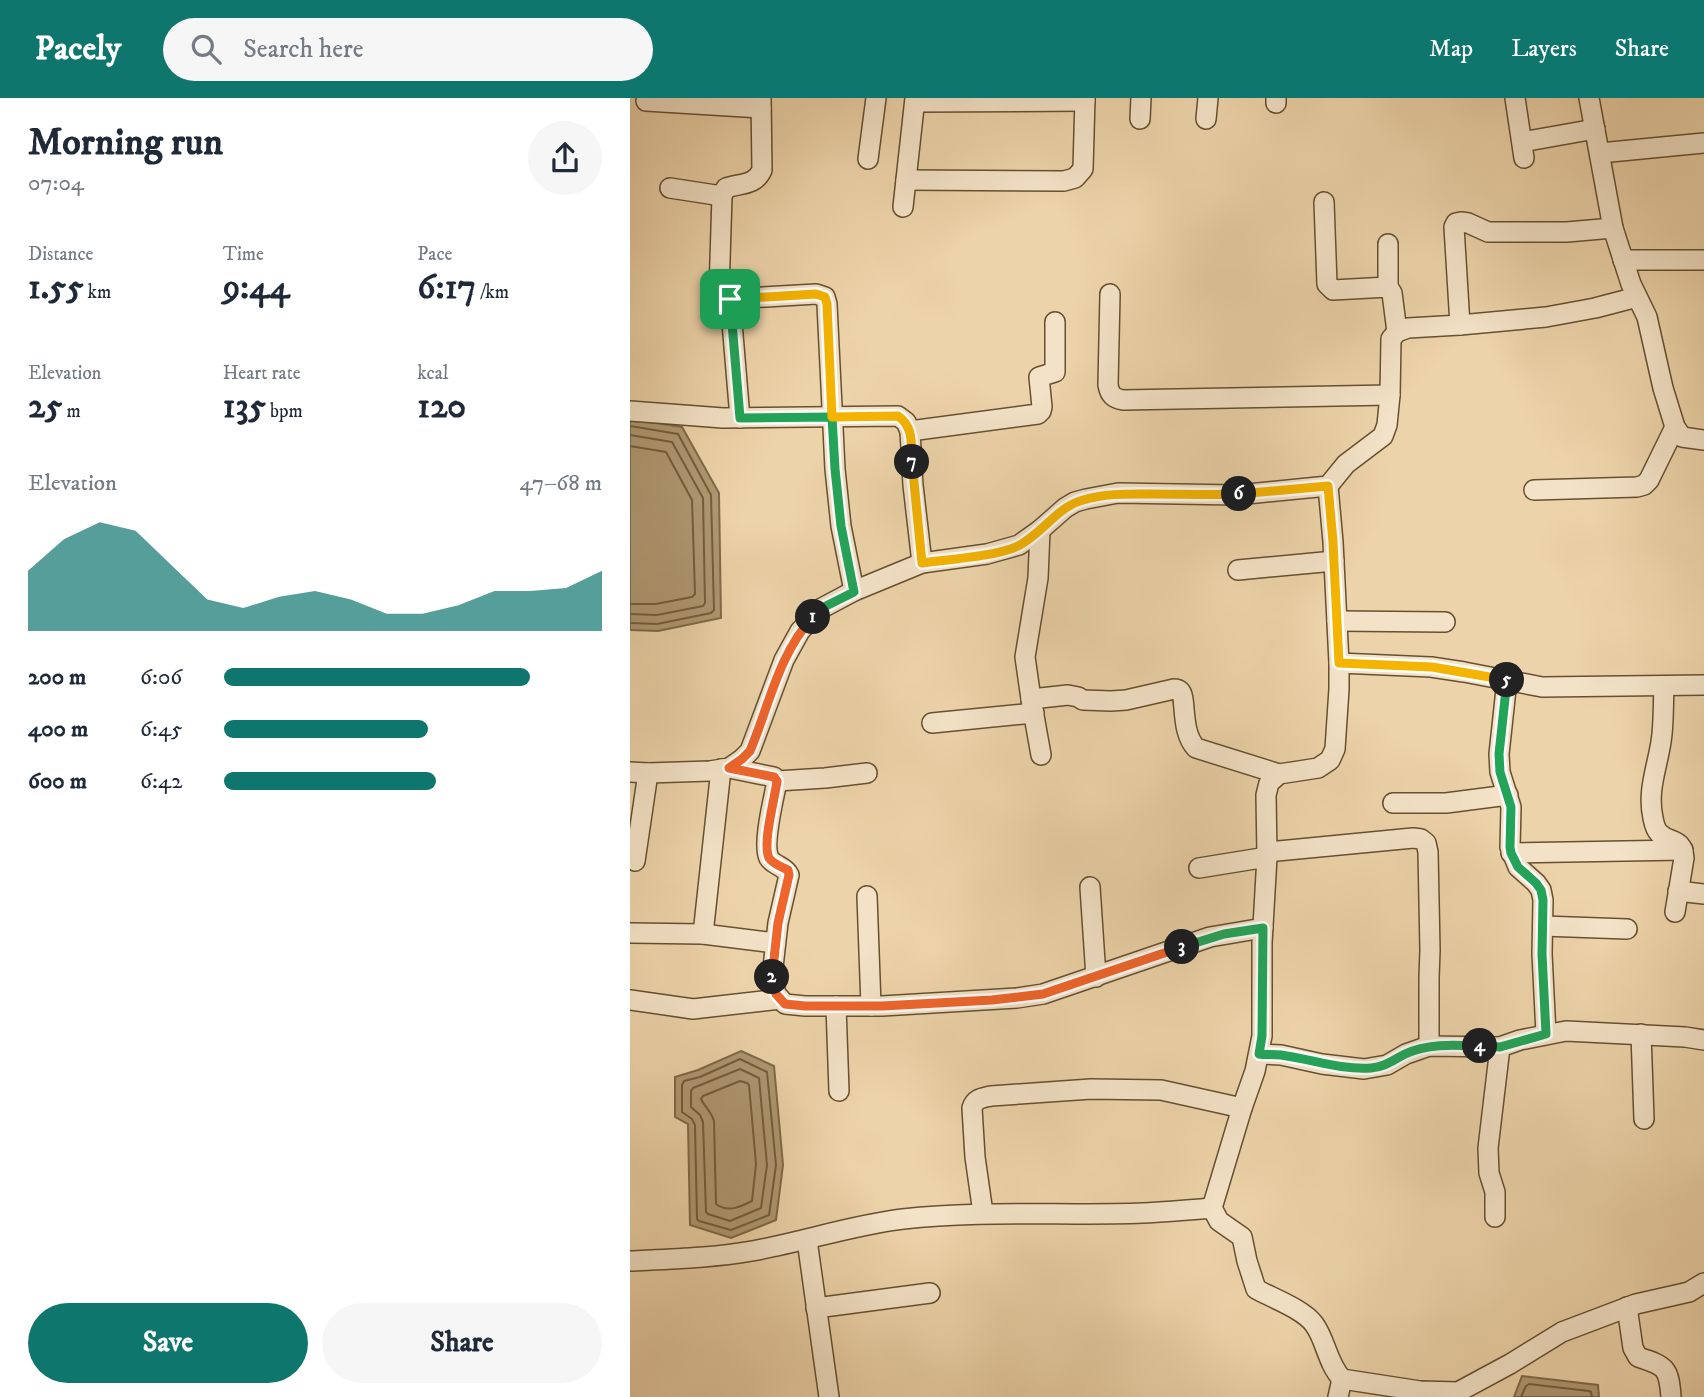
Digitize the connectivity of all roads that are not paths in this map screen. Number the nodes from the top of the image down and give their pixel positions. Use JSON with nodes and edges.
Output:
{"nodes":[{"id":1,"x":876,"y":98,"type":"edge"},
{"id":2,"x":1141,"y":98,"type":"edge"},
{"id":3,"x":1208,"y":98,"type":"edge"},
{"id":4,"x":1515,"y":98,"type":"edge"},
{"id":5,"x":1589,"y":98,"type":"edge"},
{"id":6,"x":915,"y":100,"type":"edge"},
{"id":7,"x":1085,"y":100,"type":"edge"},
{"id":8,"x":646,"y":101,"type":"dead end"},
{"id":9,"x":761,"y":103,"type":"edge"},
{"id":10,"x":1140,"y":119,"type":"dead end"},
{"id":11,"x":1206,"y":119,"type":"dead end"},
{"id":12,"x":1595,"y":129,"type":"junction"},
{"id":13,"x":1704,"y":143,"type":"edge"},
{"id":14,"x":1600,"y":153,"type":"junction"},
{"id":15,"x":868,"y":159,"type":"dead end"},
{"id":16,"x":906,"y":180,"type":"junction"},
{"id":17,"x":670,"y":188,"type":"dead end"},
{"id":18,"x":722,"y":196,"type":"junction"},
{"id":19,"x":1324,"y":202,"type":"dead end"},
{"id":20,"x":902,"y":207,"type":"dead end"},
{"id":21,"x":1613,"y":228,"type":"junction"},
{"id":22,"x":1388,"y":244,"type":"dead end"},
{"id":23,"x":1623,"y":260,"type":"junction"},
{"id":24,"x":1704,"y":260,"type":"edge"},
{"id":25,"x":1388,"y":287,"type":"junction"},
{"id":26,"x":1110,"y":294,"type":"dead end"},
{"id":27,"x":1637,"y":297,"type":"junction"},
{"id":28,"x":730,"y":299,"type":"junction"},
{"id":29,"x":1055,"y":322,"type":"dead end"},
{"id":30,"x":1460,"y":325,"type":"junction"},
{"id":31,"x":1397,"y":331,"type":"junction"},
{"id":32,"x":1390,"y":394,"type":"junction"},
{"id":33,"x":630,"y":411,"type":"edge"},
{"id":34,"x":832,"y":417,"type":"junction"},
{"id":35,"x":740,"y":418,"type":"junction"},
{"id":36,"x":1675,"y":427,"type":"junction"},
{"id":37,"x":910,"y":431,"type":"junction"},
{"id":38,"x":1704,"y":440,"type":"edge"},
{"id":39,"x":1328,"y":486,"type":"junction"},
{"id":40,"x":1534,"y":490,"type":"dead end"},
{"id":41,"x":1040,"y":530,"type":"junction"},
{"id":42,"x":1334,"y":561,"type":"junction"},
{"id":43,"x":922,"y":563,"type":"junction"},
{"id":44,"x":1238,"y":570,"type":"dead end"},
{"id":45,"x":854,"y":592,"type":"junction"},
{"id":46,"x":1337,"y":621,"type":"junction"},
{"id":47,"x":1445,"y":622,"type":"dead end"},
{"id":48,"x":1339,"y":663,"type":"junction"},
{"id":49,"x":1507,"y":680,"type":"junction"},
{"id":50,"x":1704,"y":685,"type":"edge"},
{"id":51,"x":1664,"y":687,"type":"junction"},
{"id":52,"x":1032,"y":706,"type":"junction"},
{"id":53,"x":932,"y":723,"type":"dead end"},
{"id":54,"x":1041,"y":755,"type":"dead end"},
{"id":55,"x":725,"y":768,"type":"junction"},
{"id":56,"x":639,"y":772,"type":"edge"},
{"id":57,"x":867,"y":773,"type":"dead end"},
{"id":58,"x":1279,"y":774,"type":"junction"},
{"id":59,"x":777,"y":781,"type":"junction"},
{"id":60,"x":1508,"y":795,"type":"junction"},
{"id":61,"x":1393,"y":803,"type":"dead end"},
{"id":62,"x":1683,"y":850,"type":"junction"},
{"id":63,"x":1511,"y":853,"type":"junction"},
{"id":64,"x":1267,"y":854,"type":"junction"},
{"id":65,"x":635,"y":861,"type":"dead end"},
{"id":66,"x":1199,"y":868,"type":"dead end"},
{"id":67,"x":1090,"y":887,"type":"dead end"},
{"id":68,"x":1678,"y":891,"type":"junction"},
{"id":69,"x":1704,"y":894,"type":"edge"},
{"id":70,"x":867,"y":896,"type":"dead end"},
{"id":71,"x":1675,"y":912,"type":"dead end"},
{"id":72,"x":1543,"y":926,"type":"junction"},
{"id":73,"x":1263,"y":928,"type":"junction"},
{"id":74,"x":1628,"y":929,"type":"dead end"},
{"id":75,"x":630,"y":933,"type":"edge"},
{"id":76,"x":703,"y":934,"type":"junction"},
{"id":77,"x":775,"y":943,"type":"junction"},
{"id":78,"x":1096,"y":977,"type":"junction"},
{"id":79,"x":780,"y":999,"type":"junction"},
{"id":80,"x":630,"y":1000,"type":"edge"},
{"id":81,"x":836,"y":1006,"type":"junction"},
{"id":82,"x":871,"y":1006,"type":"junction"},
{"id":83,"x":1546,"y":1034,"type":"junction"},
{"id":84,"x":1641,"y":1034,"type":"junction"},
{"id":85,"x":1704,"y":1040,"type":"edge"},
{"id":86,"x":1429,"y":1046,"type":"junction"},
{"id":87,"x":1500,"y":1047,"type":"junction"},
{"id":88,"x":1259,"y":1054,"type":"junction"},
{"id":89,"x":839,"y":1091,"type":"dead end"},
{"id":90,"x":1242,"y":1108,"type":"junction"},
{"id":91,"x":1644,"y":1119,"type":"dead end"},
{"id":92,"x":1212,"y":1208,"type":"junction"},
{"id":93,"x":983,"y":1213,"type":"junction"},
{"id":94,"x":1495,"y":1217,"type":"dead end"},
{"id":95,"x":807,"y":1240,"type":"junction"},
{"id":96,"x":630,"y":1261,"type":"edge"},
{"id":97,"x":1704,"y":1283,"type":"edge"},
{"id":98,"x":930,"y":1293,"type":"dead end"},
{"id":99,"x":1627,"y":1307,"type":"junction"},
{"id":100,"x":816,"y":1308,"type":"junction"},
{"id":101,"x":1340,"y":1388,"type":"edge"},
{"id":102,"x":829,"y":1397,"type":"edge"},
{"id":103,"x":1671,"y":1397,"type":"edge"}],
"edges":[{"from":1,"to":15,"type":"street"},
{"from":2,"to":10,"type":"street"},
{"from":3,"to":11,"type":"street"},
{"from":4,"to":12,"type":"street"},
{"from":5,"to":12,"type":"street"},
{"from":6,"to":7,"type":"street"},
{"from":6,"to":16,"type":"street"},
{"from":7,"to":16,"type":"street"},
{"from":8,"to":9,"type":"street"},
{"from":9,"to":18,"type":"street"},
{"from":12,"to":14,"type":"street"},
{"from":13,"to":14,"type":"street"},
{"from":14,"to":21,"type":"street"},
{"from":16,"to":20,"type":"street"},
{"from":17,"to":18,"type":"street"},
{"from":18,"to":28,"type":"street"},
{"from":19,"to":25,"type":"street"},
{"from":21,"to":23,"type":"street"},
{"from":21,"to":30,"type":"street"},
{"from":22,"to":25,"type":"street"},
{"from":23,"to":24,"type":"street"},
{"from":23,"to":27,"type":"street"},
{"from":25,"to":31,"type":"street"},
{"from":26,"to":32,"type":"street"},
{"from":27,"to":30,"type":"street"},
{"from":27,"to":36,"type":"street"},
{"from":28,"to":34,"type":"street"},
{"from":28,"to":35,"type":"street"},
{"from":29,"to":37,"type":"street"},
{"from":30,"to":31,"type":"street"},
{"from":31,"to":32,"type":"street"},
{"from":32,"to":39,"type":"street"},
{"from":33,"to":35,"type":"street"},
{"from":34,"to":35,"type":"street"},
{"from":34,"to":37,"type":"street"},
{"from":34,"to":45,"type":"street"},
{"from":36,"to":38,"type":"street"},
{"from":36,"to":40,"type":"street"},
{"from":37,"to":43,"type":"street"},
{"from":39,"to":41,"type":"street"},
{"from":39,"to":42,"type":"street"},
{"from":41,"to":43,"type":"street"},
{"from":41,"to":52,"type":"street"},
{"from":42,"to":44,"type":"street"},
{"from":42,"to":46,"type":"street"},
{"from":43,"to":45,"type":"street"},
{"from":45,"to":55,"type":"street"},
{"from":46,"to":47,"type":"street"},
{"from":46,"to":48,"type":"street"},
{"from":48,"to":49,"type":"street"},
{"from":48,"to":58,"type":"street"},
{"from":49,"to":51,"type":"street"},
{"from":49,"to":60,"type":"street"},
{"from":50,"to":51,"type":"street"},
{"from":51,"to":62,"type":"street"},
{"from":52,"to":53,"type":"street"},
{"from":52,"to":54,"type":"street"},
{"from":52,"to":58,"type":"street"},
{"from":55,"to":56,"type":"street"},
{"from":55,"to":59,"type":"street"},
{"from":55,"to":76,"type":"street"},
{"from":56,"to":65,"type":"street"},
{"from":57,"to":59,"type":"street"},
{"from":58,"to":64,"type":"street"},
{"from":59,"to":77,"type":"street"},
{"from":60,"to":61,"type":"street"},
{"from":60,"to":63,"type":"street"},
{"from":62,"to":63,"type":"street"},
{"from":62,"to":68,"type":"street"},
{"from":63,"to":72,"type":"street"},
{"from":64,"to":66,"type":"street"},
{"from":64,"to":73,"type":"street"},
{"from":64,"to":86,"type":"street"},
{"from":67,"to":78,"type":"street"},
{"from":68,"to":69,"type":"street"},
{"from":68,"to":71,"type":"street"},
{"from":70,"to":82,"type":"street"},
{"from":72,"to":74,"type":"street"},
{"from":72,"to":83,"type":"street"},
{"from":73,"to":78,"type":"street"},
{"from":73,"to":88,"type":"street"},
{"from":75,"to":76,"type":"street"},
{"from":76,"to":77,"type":"street"},
{"from":77,"to":79,"type":"street"},
{"from":78,"to":82,"type":"street"},
{"from":79,"to":80,"type":"street"},
{"from":79,"to":81,"type":"street"},
{"from":81,"to":82,"type":"street"},
{"from":81,"to":89,"type":"street"},
{"from":83,"to":84,"type":"street"},
{"from":83,"to":87,"type":"street"},
{"from":84,"to":85,"type":"street"},
{"from":84,"to":91,"type":"street"},
{"from":86,"to":87,"type":"street"},
{"from":86,"to":88,"type":"street"},
{"from":87,"to":94,"type":"street"},
{"from":88,"to":90,"type":"street"},
{"from":90,"to":92,"type":"street"},
{"from":90,"to":93,"type":"street"},
{"from":92,"to":93,"type":"street"},
{"from":92,"to":101,"type":"street"},
{"from":93,"to":95,"type":"street"},
{"from":95,"to":96,"type":"street"},
{"from":95,"to":100,"type":"street"},
{"from":97,"to":99,"type":"street"},
{"from":98,"to":100,"type":"street"},
{"from":99,"to":101,"type":"street"},
{"from":99,"to":103,"type":"street"},
{"from":100,"to":102,"type":"street"}]}
